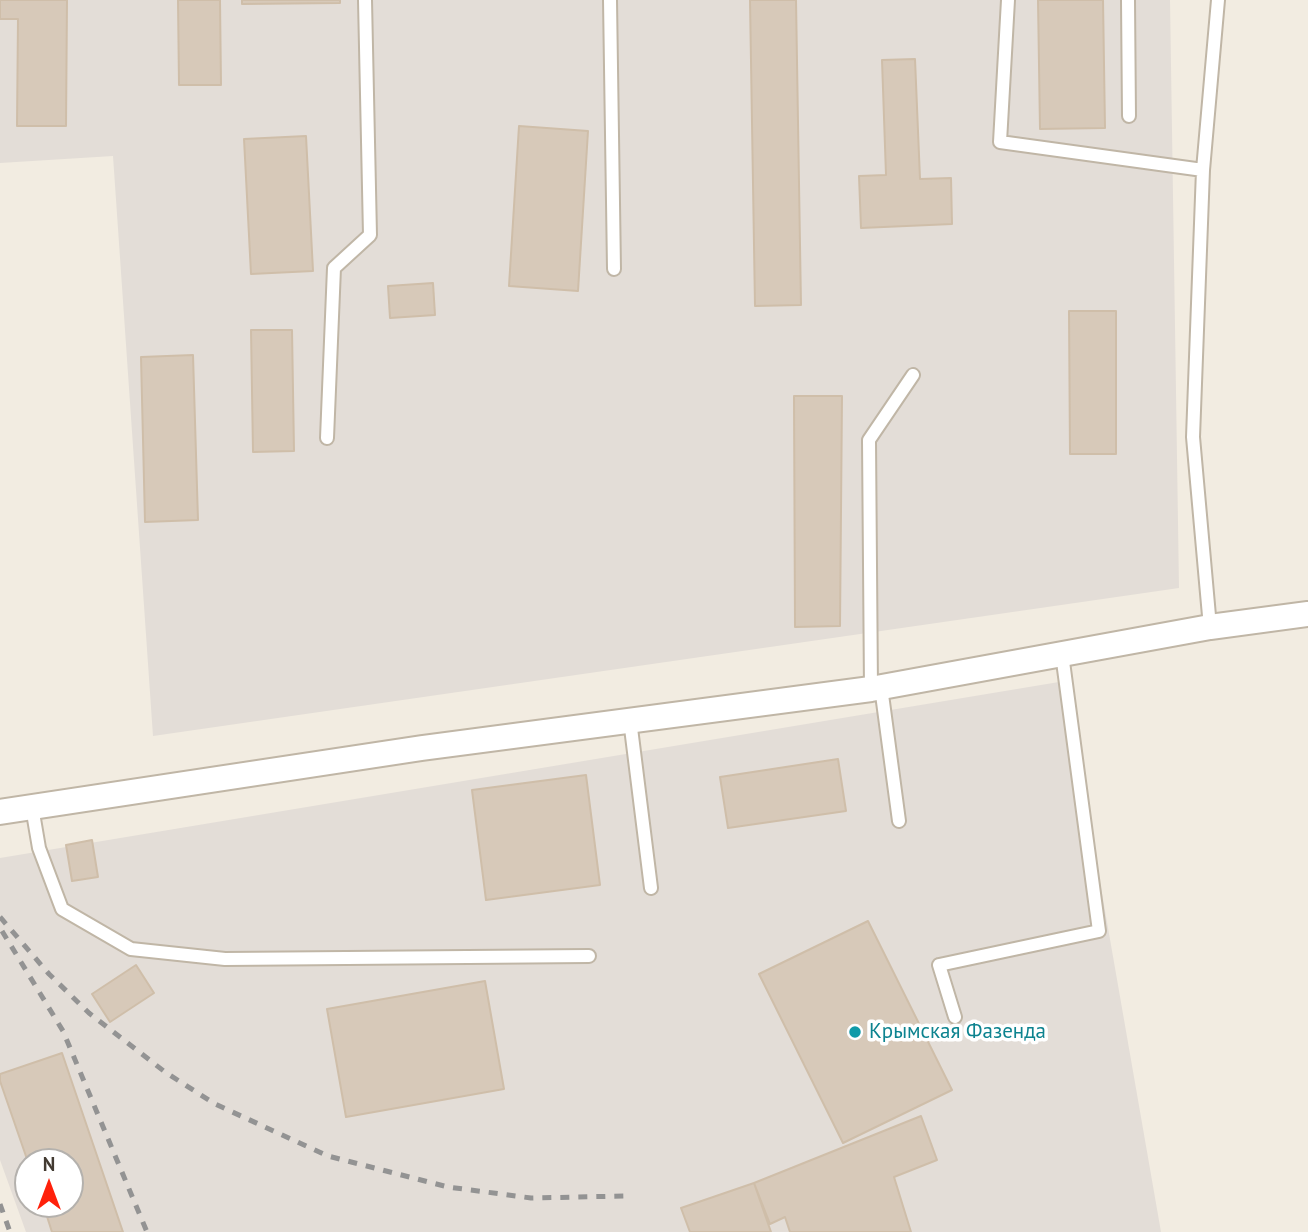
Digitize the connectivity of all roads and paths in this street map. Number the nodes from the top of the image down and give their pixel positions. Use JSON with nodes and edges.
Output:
{"nodes":[{"id":1,"x":365,"y":0,"type":"edge"},
{"id":2,"x":610,"y":0,"type":"edge"},
{"id":3,"x":1008,"y":0,"type":"edge"},
{"id":4,"x":1128,"y":0,"type":"edge"},
{"id":5,"x":1218,"y":0,"type":"edge"},
{"id":6,"x":1129,"y":117,"type":"dead end"},
{"id":7,"x":1203,"y":170,"type":"junction"},
{"id":8,"x":614,"y":269,"type":"dead end"},
{"id":9,"x":913,"y":375,"type":"dead end"},
{"id":10,"x":327,"y":438,"type":"dead end"},
{"id":11,"x":1308,"y":614,"type":"edge"},
{"id":12,"x":1210,"y":627,"type":"junction"},
{"id":13,"x":1062,"y":654,"type":"junction"},
{"id":14,"x":876,"y":688,"type":"junction"},
{"id":15,"x":630,"y":720,"type":"junction"},
{"id":16,"x":32,"y":807,"type":"junction"},
{"id":17,"x":0,"y":812,"type":"edge"},
{"id":18,"x":899,"y":821,"type":"dead end"},
{"id":19,"x":651,"y":888,"type":"dead end"},
{"id":20,"x":589,"y":956,"type":"dead end"},
{"id":21,"x":956,"y":1017,"type":"dead end"}],
"edges":[{"from":1,"to":10,"type":"lane"},
{"from":2,"to":8,"type":"lane"},
{"from":3,"to":7,"type":"lane"},
{"from":4,"to":6,"type":"lane"},
{"from":5,"to":7,"type":"lane"},
{"from":7,"to":12,"type":"lane"},
{"from":9,"to":14,"type":"lane"},
{"from":11,"to":12,"type":"street"},
{"from":12,"to":13,"type":"street"},
{"from":13,"to":14,"type":"street"},
{"from":13,"to":21,"type":"lane"},
{"from":14,"to":15,"type":"street"},
{"from":14,"to":18,"type":"lane"},
{"from":15,"to":16,"type":"street"},
{"from":15,"to":19,"type":"lane"},
{"from":16,"to":17,"type":"street"},
{"from":16,"to":20,"type":"lane"}]}
